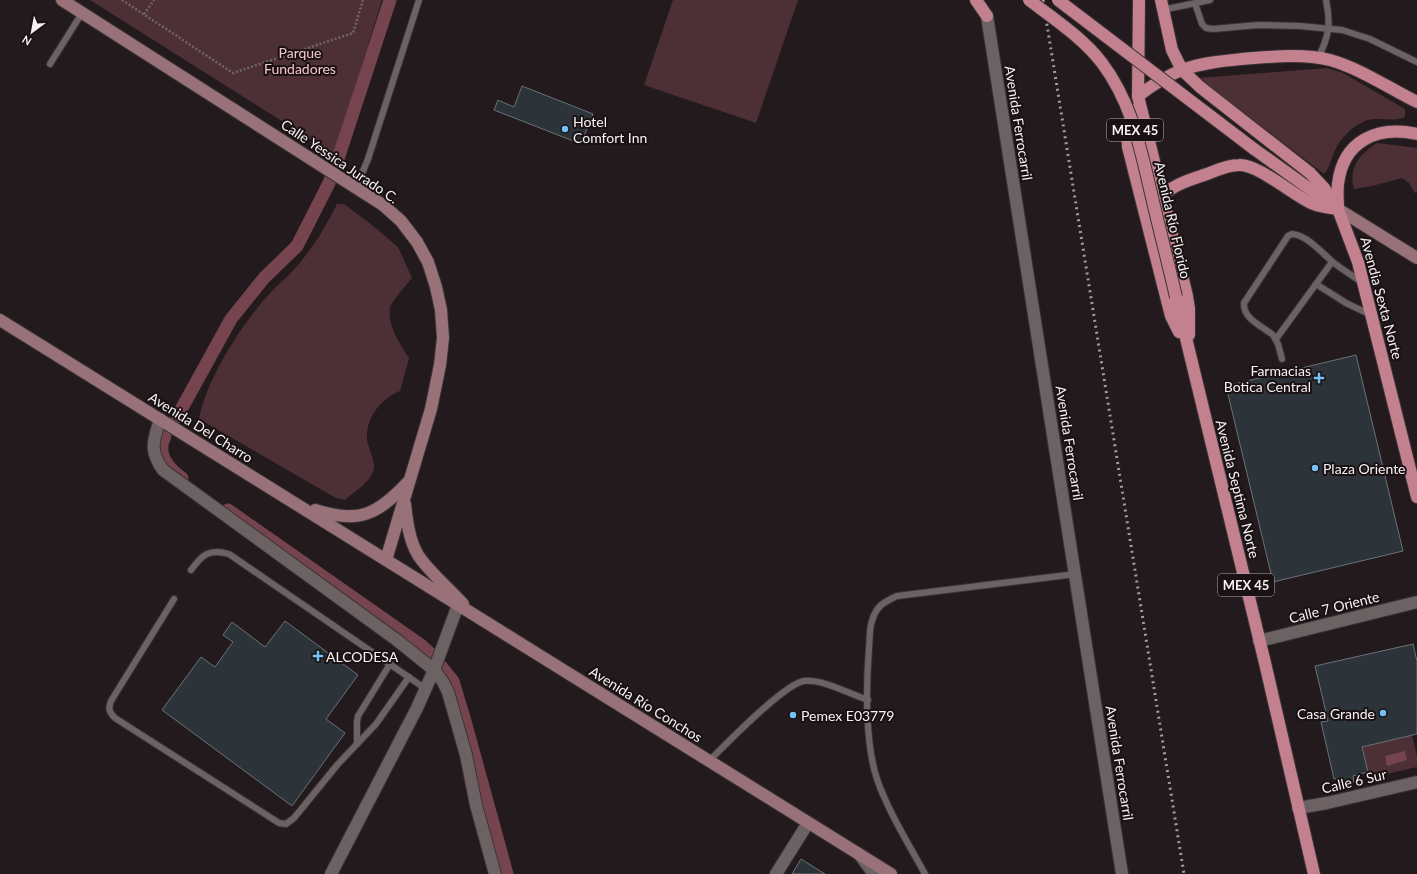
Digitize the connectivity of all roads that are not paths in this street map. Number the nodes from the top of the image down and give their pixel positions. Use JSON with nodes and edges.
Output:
{"nodes":[{"id":1,"x":62,"y":0,"type":"edge"},
{"id":2,"x":419,"y":0,"type":"edge"},
{"id":3,"x":976,"y":0,"type":"edge"},
{"id":4,"x":986,"y":0,"type":"edge"},
{"id":5,"x":1029,"y":0,"type":"edge"},
{"id":6,"x":1058,"y":0,"type":"edge"},
{"id":7,"x":1139,"y":0,"type":"edge"},
{"id":8,"x":1210,"y":0,"type":"edge"},
{"id":9,"x":1326,"y":0,"type":"edge"},
{"id":10,"x":1195,"y":3,"type":"junction"},
{"id":11,"x":1161,"y":5,"type":"edge"},
{"id":12,"x":82,"y":13,"type":"junction"},
{"id":13,"x":987,"y":16,"type":"junction"},
{"id":14,"x":1329,"y":28,"type":"junction"},
{"id":15,"x":1318,"y":58,"type":"junction"},
{"id":16,"x":1417,"y":62,"type":"edge"},
{"id":17,"x":50,"y":64,"type":"dead end"},
{"id":18,"x":1182,"y":70,"type":"junction"},
{"id":19,"x":1138,"y":96,"type":"junction"},
{"id":20,"x":1417,"y":103,"type":"edge"},
{"id":21,"x":1415,"y":130,"type":"edge"},
{"id":22,"x":356,"y":188,"type":"junction"},
{"id":23,"x":1163,"y":195,"type":"junction"},
{"id":24,"x":1338,"y":209,"type":"junction"},
{"id":25,"x":1417,"y":258,"type":"edge"},
{"id":26,"x":1332,"y":262,"type":"junction"},
{"id":27,"x":1316,"y":284,"type":"junction"},
{"id":28,"x":1364,"y":284,"type":"junction"},
{"id":29,"x":1176,"y":297,"type":"joint"},
{"id":30,"x":1372,"y":315,"type":"junction"},
{"id":31,"x":0,"y":320,"type":"edge"},
{"id":32,"x":1276,"y":339,"type":"junction"},
{"id":33,"x":1187,"y":344,"type":"junction"},
{"id":34,"x":1282,"y":359,"type":"dead end"},
{"id":35,"x":160,"y":419,"type":"junction"},
{"id":36,"x":410,"y":480,"type":"junction"},
{"id":37,"x":1417,"y":497,"type":"edge"},
{"id":38,"x":404,"y":500,"type":"junction"},
{"id":39,"x":300,"y":506,"type":"junction"},
{"id":40,"x":386,"y":560,"type":"junction"},
{"id":41,"x":190,"y":570,"type":"dead end"},
{"id":42,"x":1076,"y":574,"type":"junction"},
{"id":43,"x":174,"y":598,"type":"dead end"},
{"id":44,"x":1417,"y":602,"type":"edge"},
{"id":45,"x":458,"y":605,"type":"junction"},
{"id":46,"x":474,"y":615,"type":"junction"},
{"id":47,"x":1259,"y":641,"type":"junction"},
{"id":48,"x":390,"y":664,"type":"junction"},
{"id":49,"x":434,"y":670,"type":"junction"},
{"id":50,"x":409,"y":677,"type":"junction"},
{"id":51,"x":426,"y":689,"type":"junction"},
{"id":52,"x":868,"y":700,"type":"junction"},
{"id":53,"x":357,"y":744,"type":"junction"},
{"id":54,"x":709,"y":761,"type":"junction"},
{"id":55,"x":1417,"y":782,"type":"edge"},
{"id":56,"x":1298,"y":808,"type":"junction"},
{"id":57,"x":808,"y":823,"type":"junction"},
{"id":58,"x":858,"y":853,"type":"junction"},
{"id":59,"x":331,"y":874,"type":"edge"},
{"id":60,"x":495,"y":874,"type":"edge"},
{"id":61,"x":776,"y":874,"type":"edge"},
{"id":62,"x":874,"y":874,"type":"edge"},
{"id":63,"x":891,"y":874,"type":"edge"},
{"id":64,"x":925,"y":874,"type":"edge"},
{"id":65,"x":1122,"y":874,"type":"edge"},
{"id":66,"x":1314,"y":874,"type":"edge"}],
"edges":[{"from":1,"to":12,"type":"main road","name":"Calle Yessica Jurado C."},
{"from":2,"to":22,"type":"lane"},
{"from":3,"to":13,"type":"main road"},
{"from":4,"to":13,"type":"main road"},
{"from":5,"to":29,"type":"main road","name":"Avenida Río Florido","number":"MEX 45","bridge":true},
{"from":6,"to":24,"type":"main road","bridge":true},
{"from":7,"to":19,"type":"main road"},
{"from":8,"to":10,"type":"lane"},
{"from":9,"to":14,"type":"lane"},
{"from":10,"to":11,"type":"lane"},
{"from":10,"to":14,"type":"lane"},
{"from":11,"to":18,"type":"main road"},
{"from":12,"to":17,"type":"lane"},
{"from":12,"to":22,"type":"main road","name":"Calle Yessica Jurado C."},
{"from":13,"to":42,"type":"street","name":"Avenida Ferrocarril"},
{"from":14,"to":15,"type":"lane"},
{"from":14,"to":16,"type":"lane"},
{"from":15,"to":18,"type":"main road"},
{"from":15,"to":20,"type":"main road"},
{"from":18,"to":19,"type":"main road"},
{"from":18,"to":24,"type":"main road"},
{"from":19,"to":23,"type":"main road"},
{"from":19,"to":33,"type":"main road"},
{"from":21,"to":24,"type":"main road"},
{"from":22,"to":36,"type":"main road","name":"Calle Yessica Jurado C."},
{"from":23,"to":24,"type":"main road"},
{"from":23,"to":33,"type":"main road"},
{"from":24,"to":25,"type":"main road"},
{"from":24,"to":28,"type":"main road","name":"Avendia Sexta Norte"},
{"from":26,"to":27,"type":"lane"},
{"from":26,"to":28,"type":"lane"},
{"from":26,"to":32,"type":"lane"},
{"from":27,"to":30,"type":"lane"},
{"from":27,"to":32,"type":"lane"},
{"from":28,"to":30,"type":"main road","name":"Avendia Sexta Norte"},
{"from":29,"to":33,"type":"main road","name":"Avenida Septima Norte","number":"MEX 45"},
{"from":30,"to":37,"type":"main road","name":"Avendia Sexta Norte"},
{"from":31,"to":35,"type":"main road","name":"Avenida Del Charro"},
{"from":32,"to":34,"type":"lane"},
{"from":33,"to":47,"type":"main road","name":"Avenida Septima Norte","number":"MEX 45"},
{"from":35,"to":39,"type":"main road","name":"Avenida Del Charro"},
{"from":35,"to":49,"type":"street"},
{"from":36,"to":38,"type":"main road","name":"Calle Yessica Jurado C."},
{"from":36,"to":39,"type":"main road"},
{"from":38,"to":40,"type":"main road","name":"Calle Yessica Jurado C."},
{"from":38,"to":46,"type":"main road"},
{"from":39,"to":40,"type":"main road","name":"Avenida Del Charro"},
{"from":40,"to":45,"type":"main road","name":"Avenida Río Conchos"},
{"from":41,"to":48,"type":"lane"},
{"from":42,"to":52,"type":"lane"},
{"from":42,"to":65,"type":"street","name":"Avenida Ferrocarril"},
{"from":43,"to":53,"type":"lane"},
{"from":44,"to":47,"type":"street","name":"Calle 7 Oriente"},
{"from":45,"to":46,"type":"main road","name":"Avenida Río Conchos"},
{"from":45,"to":49,"type":"street"},
{"from":46,"to":54,"type":"main road","name":"Avenida Río Conchos"},
{"from":47,"to":56,"type":"main road","name":"Avenida Septima Norte","number":"MEX 45"},
{"from":48,"to":50,"type":"lane"},
{"from":48,"to":53,"type":"lane"},
{"from":49,"to":51,"type":"street"},
{"from":49,"to":60,"type":"street"},
{"from":50,"to":51,"type":"lane"},
{"from":50,"to":53,"type":"lane"},
{"from":51,"to":59,"type":"street"},
{"from":52,"to":54,"type":"lane"},
{"from":52,"to":64,"type":"lane"},
{"from":54,"to":57,"type":"main road","name":"Avenida Río Conchos"},
{"from":55,"to":56,"type":"street","name":"Calle 6 Sur"},
{"from":56,"to":66,"type":"main road","name":"Avenida Septima Norte","number":"MEX 45"},
{"from":57,"to":58,"type":"main road","name":"Avenida Río Conchos"},
{"from":57,"to":61,"type":"street"},
{"from":58,"to":62,"type":"street"},
{"from":58,"to":63,"type":"main road","name":"Avenida Río Conchos"}]}
